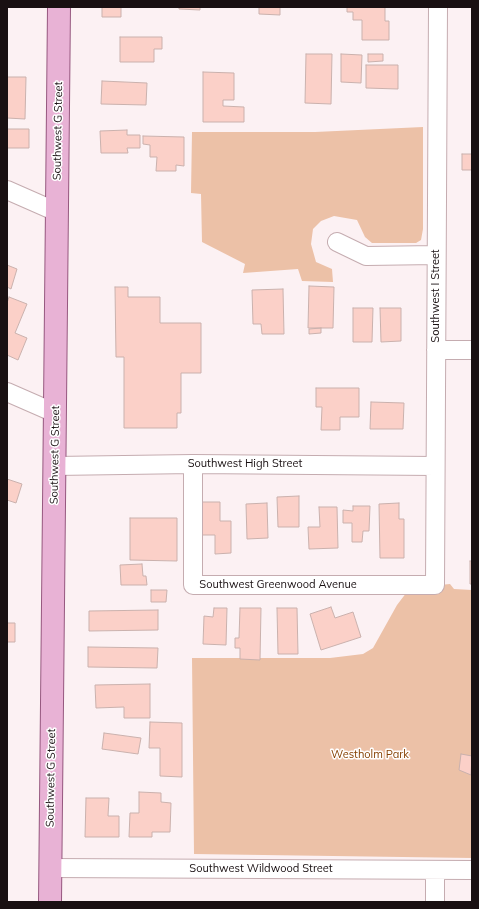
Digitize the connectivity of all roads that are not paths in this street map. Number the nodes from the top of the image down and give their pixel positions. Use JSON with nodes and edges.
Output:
{"nodes":[{"id":1,"x":59,"y":7,"type":"edge"},
{"id":2,"x":438,"y":7,"type":"edge"},
{"id":3,"x":7,"y":190,"type":"edge"},
{"id":4,"x":57,"y":212,"type":"junction"},
{"id":5,"x":337,"y":242,"type":"dead end"},
{"id":6,"x":436,"y":255,"type":"junction"},
{"id":7,"x":436,"y":350,"type":"junction"},
{"id":8,"x":472,"y":350,"type":"edge"},
{"id":9,"x":7,"y":392,"type":"edge"},
{"id":10,"x":55,"y":413,"type":"junction"},
{"id":11,"x":193,"y":464,"type":"junction"},
{"id":12,"x":54,"y":466,"type":"junction"},
{"id":13,"x":435,"y":466,"type":"junction"},
{"id":14,"x":435,"y":585,"type":"joint"},
{"id":15,"x":50,"y":868,"type":"junction"},
{"id":16,"x":435,"y":870,"type":"junction"},
{"id":17,"x":472,"y":870,"type":"edge"},
{"id":18,"x":50,"y":902,"type":"edge"},
{"id":19,"x":435,"y":902,"type":"edge"}],
"edges":[{"from":1,"to":4,"type":"main road","name":"Southwest G Street"},
{"from":2,"to":6,"type":"street","name":"Southwest I Street"},
{"from":3,"to":4,"type":"street"},
{"from":4,"to":10,"type":"main road","name":"Southwest G Street"},
{"from":5,"to":6,"type":"street"},
{"from":6,"to":7,"type":"street","name":"Southwest I Street"},
{"from":7,"to":8,"type":"street"},
{"from":7,"to":13,"type":"street","name":"Southwest I Street"},
{"from":9,"to":10,"type":"street"},
{"from":10,"to":12,"type":"main road","name":"Southwest G Street"},
{"from":11,"to":12,"type":"street","name":"Southwest High Street"},
{"from":11,"to":13,"type":"street","name":"Southwest High Street"},
{"from":11,"to":14,"type":"street","name":"Southwest Greenwood Avenue"},
{"from":12,"to":15,"type":"main road","name":"Southwest G Street"},
{"from":13,"to":14,"type":"street","name":"Southwest I Street"},
{"from":15,"to":16,"type":"street","name":"Southwest Wildwood Street"},
{"from":15,"to":18,"type":"main road","name":"Southwest G Street"},
{"from":16,"to":17,"type":"street","name":"Southwest Wildwood Street"},
{"from":16,"to":19,"type":"street"}]}
